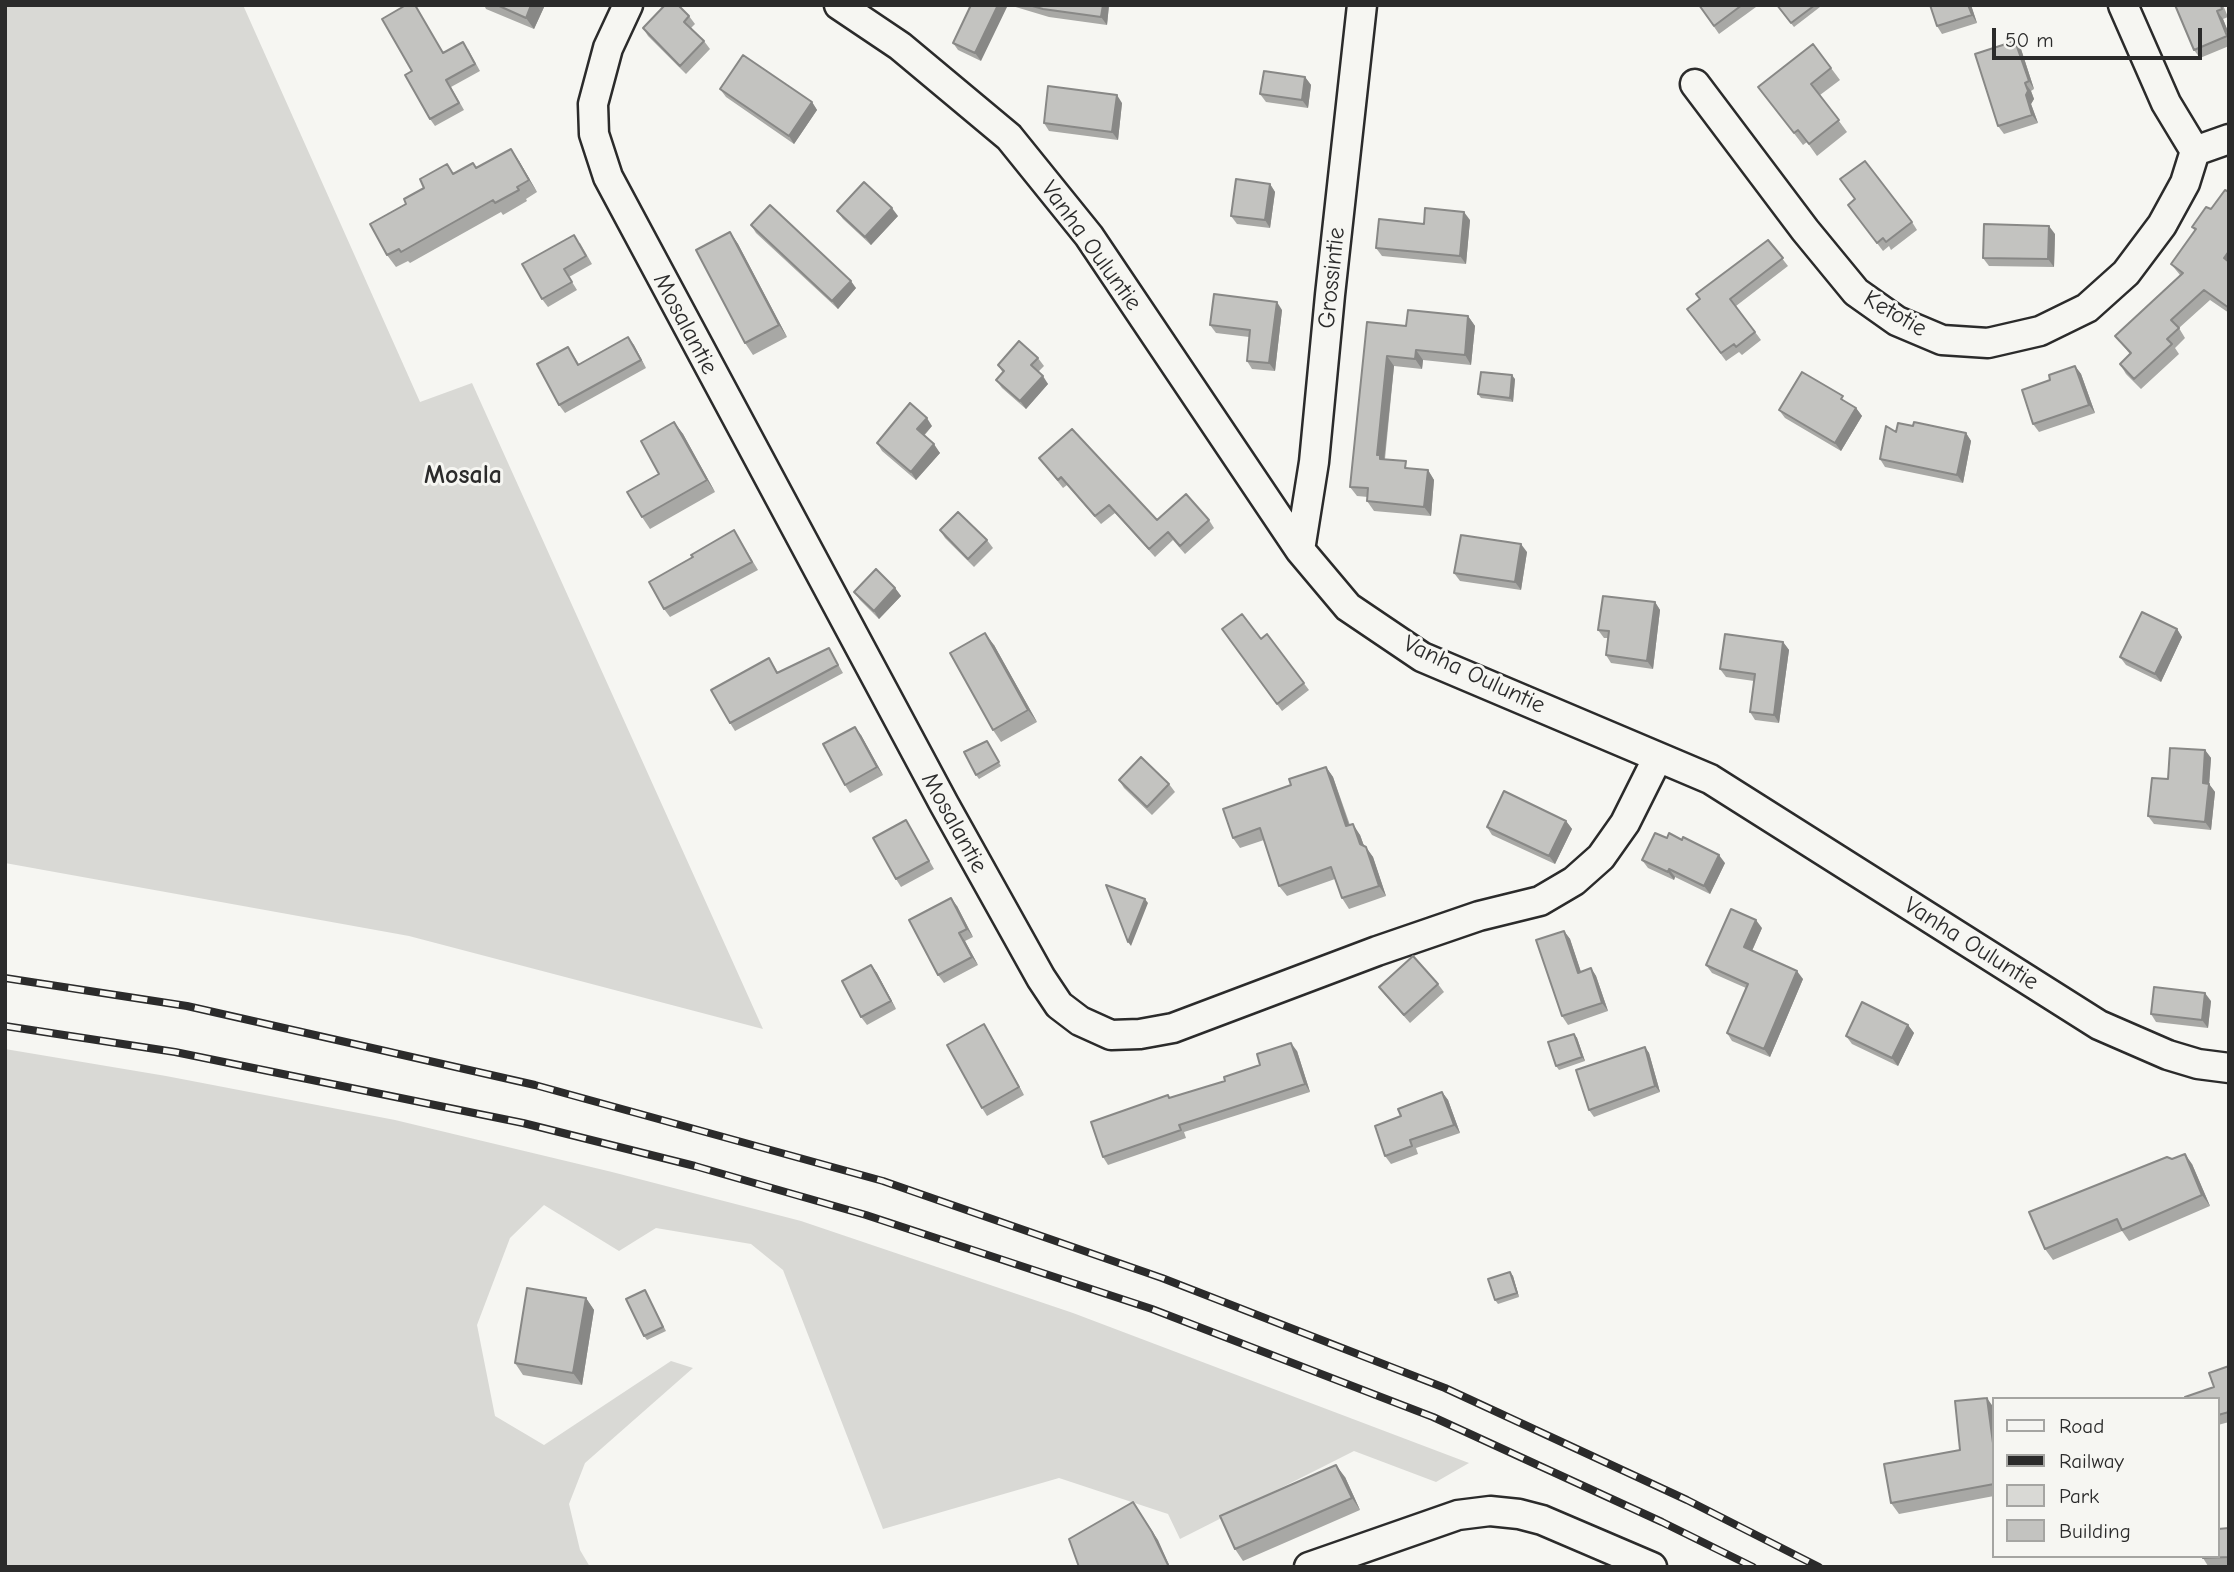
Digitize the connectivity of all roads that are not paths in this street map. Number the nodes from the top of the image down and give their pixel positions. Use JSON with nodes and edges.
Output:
{"nodes":[{"id":1,"x":628,"y":5,"type":"edge"},
{"id":2,"x":839,"y":5,"type":"edge"},
{"id":3,"x":1362,"y":5,"type":"edge"},
{"id":4,"x":2123,"y":5,"type":"edge"},
{"id":5,"x":1695,"y":84,"type":"dead end"},
{"id":6,"x":2229,"y":139,"type":"edge"},
{"id":7,"x":2195,"y":151,"type":"junction"},
{"id":8,"x":1300,"y":550,"type":"junction"},
{"id":9,"x":1658,"y":757,"type":"junction"},
{"id":10,"x":2229,"y":1068,"type":"edge"},
{"id":11,"x":1309,"y":1567,"type":"edge"},
{"id":12,"x":1652,"y":1567,"type":"edge"}],
"edges":[{"from":1,"to":9,"type":"street","name":"Mosalantie"},
{"from":2,"to":8,"type":"street","name":"Vanha Ouluntie"},
{"from":3,"to":8,"type":"street","name":"Grossintie"},
{"from":4,"to":7,"type":"street"},
{"from":5,"to":7,"type":"street","name":"Ketotie"},
{"from":6,"to":7,"type":"street"},
{"from":8,"to":9,"type":"street","name":"Vanha Ouluntie"},
{"from":9,"to":10,"type":"street","name":"Vanha Ouluntie"},
{"from":11,"to":12,"type":"street"}]}
